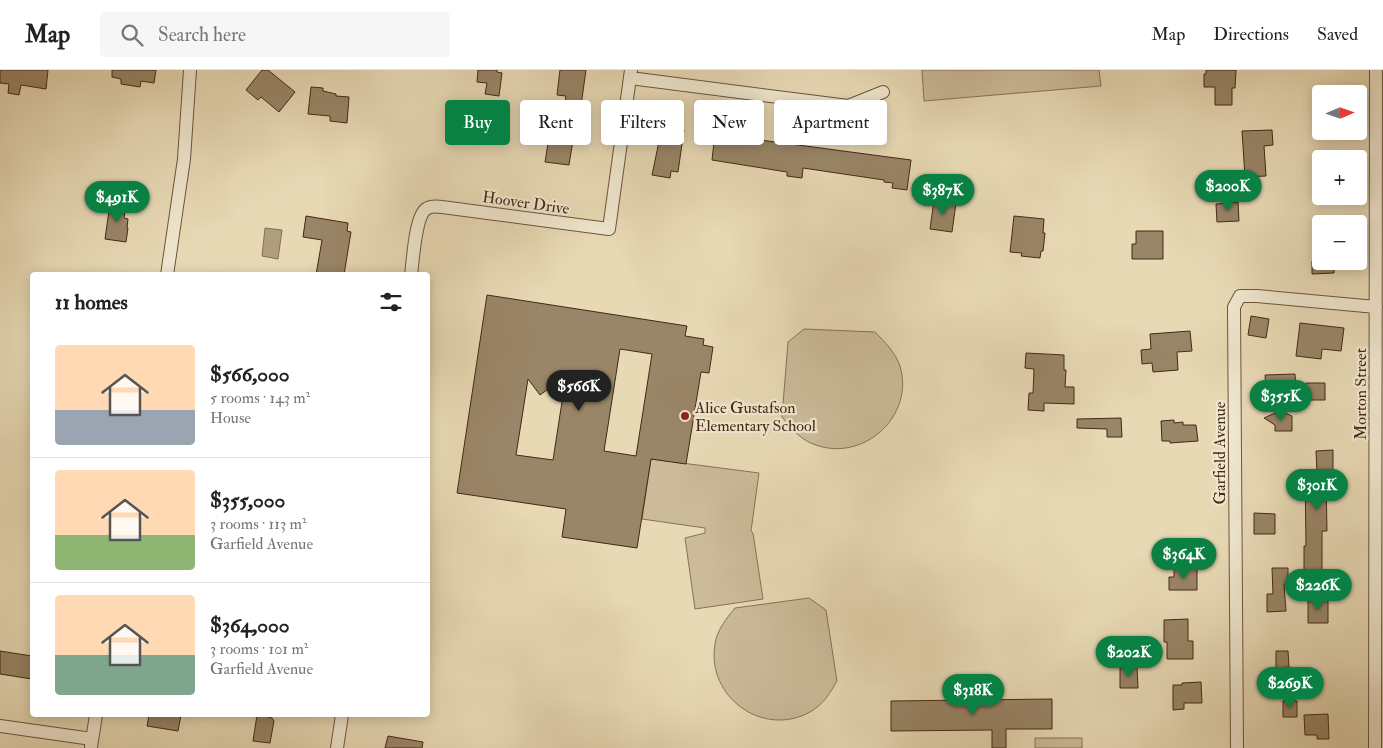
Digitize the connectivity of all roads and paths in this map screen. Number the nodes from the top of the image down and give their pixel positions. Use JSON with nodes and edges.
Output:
{"nodes":[{"id":1,"x":190,"y":70,"type":"edge"},
{"id":2,"x":1376,"y":70,"type":"edge"},
{"id":3,"x":631,"y":74,"type":"edge"},
{"id":4,"x":883,"y":92,"type":"dead end"},
{"id":5,"x":167,"y":272,"type":"edge"},
{"id":6,"x":411,"y":272,"type":"edge"},
{"id":7,"x":1376,"y":307,"type":"junction"},
{"id":8,"x":96,"y":717,"type":"edge"},
{"id":9,"x":342,"y":717,"type":"edge"},
{"id":10,"x":0,"y":726,"type":"edge"},
{"id":11,"x":92,"y":744,"type":"edge"},
{"id":12,"x":337,"y":748,"type":"edge"},
{"id":13,"x":1237,"y":748,"type":"edge"},
{"id":14,"x":1375,"y":748,"type":"edge"}],
"edges":[{"from":1,"to":5,"type":"street"},
{"from":2,"to":7,"type":"street","name":"Morton Street"},
{"from":3,"to":4,"type":"street"},
{"from":3,"to":6,"type":"street","name":"Hoover Drive"},
{"from":7,"to":13,"type":"street","name":"Garfield Avenue"},
{"from":7,"to":14,"type":"street","name":"Morton Street"},
{"from":8,"to":11,"type":"street"},
{"from":9,"to":12,"type":"street"},
{"from":10,"to":11,"type":"street"}]}
